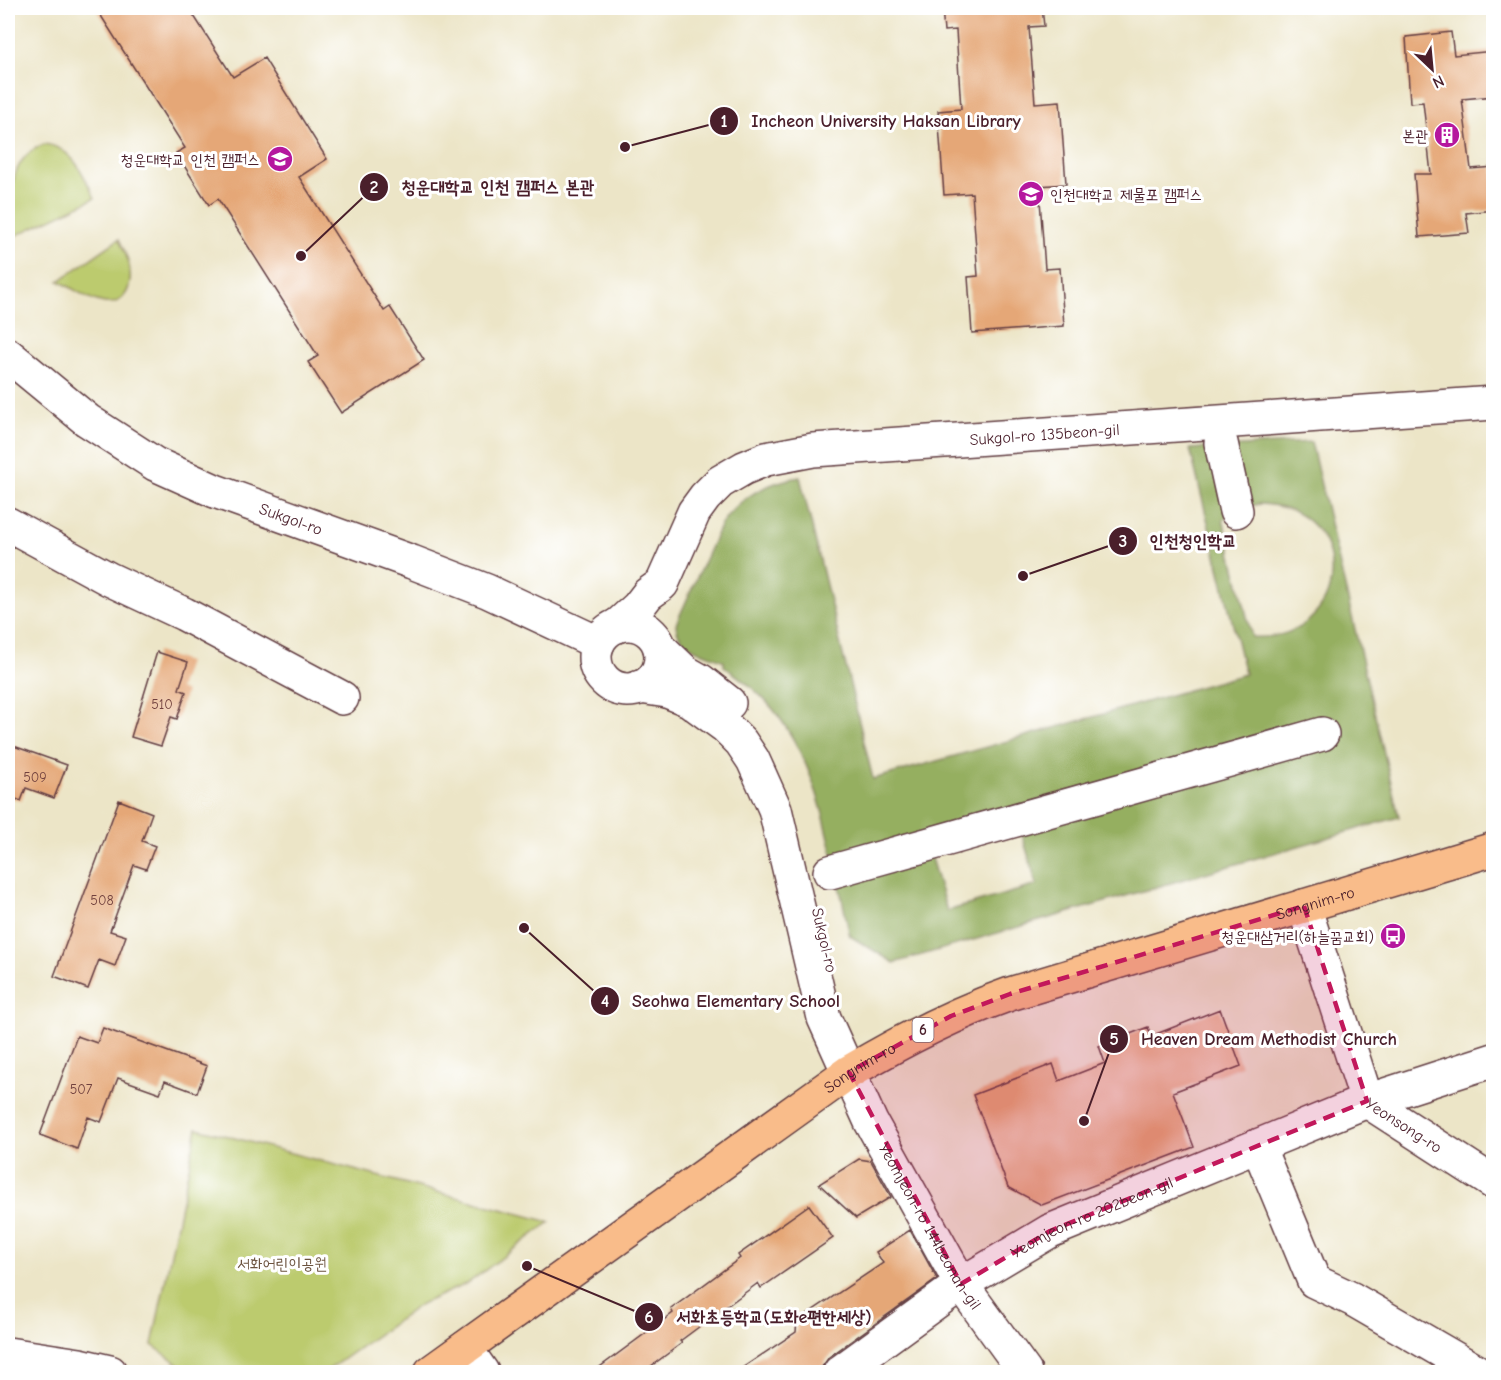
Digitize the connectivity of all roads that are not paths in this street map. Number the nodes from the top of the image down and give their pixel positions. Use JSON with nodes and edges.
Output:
{"nodes":[{"id":1,"x":8,"y":355,"type":"edge"},
{"id":2,"x":1494,"y":404,"type":"edge"},
{"id":3,"x":1221,"y":443,"type":"dead end"},
{"id":4,"x":1236,"y":511,"type":"dead end"},
{"id":5,"x":8,"y":524,"type":"edge"},
{"id":6,"x":662,"y":584,"type":"junction"},
{"id":7,"x":608,"y":634,"type":"junction"},
{"id":8,"x":658,"y":644,"type":"junction"},
{"id":9,"x":640,"y":687,"type":"junction"},
{"id":10,"x":342,"y":698,"type":"dead end"},
{"id":11,"x":1322,"y":734,"type":"dead end"},
{"id":12,"x":1494,"y":849,"type":"edge"},
{"id":13,"x":830,"y":872,"type":"dead end"},
{"id":14,"x":1304,"y":906,"type":"junction"},
{"id":15,"x":1494,"y":1060,"type":"edge"},
{"id":16,"x":849,"y":1071,"type":"junction"},
{"id":17,"x":1366,"y":1101,"type":"junction"},
{"id":18,"x":1258,"y":1146,"type":"junction"},
{"id":19,"x":1494,"y":1183,"type":"edge"},
{"id":20,"x":961,"y":1284,"type":"junction"},
{"id":21,"x":8,"y":1354,"type":"edge"},
{"id":22,"x":473,"y":1360,"type":"edge"},
{"id":23,"x":110,"y":1372,"type":"edge"},
{"id":24,"x":430,"y":1372,"type":"edge"},
{"id":25,"x":840,"y":1372,"type":"edge"},
{"id":26,"x":1025,"y":1372,"type":"edge"},
{"id":27,"x":1478,"y":1372,"type":"edge"}],
"edges":[{"from":1,"to":7,"type":"street","name":"Sukgol-ro"},
{"from":2,"to":6,"type":"street","name":"Sukgol-ro 135beon-gil"},
{"from":3,"to":4,"type":"street"},
{"from":5,"to":10,"type":"street"},
{"from":6,"to":7,"type":"street","name":"Sukgol-ro 135beon-gil"},
{"from":6,"to":8,"type":"street","name":"Sukgol-ro 135beon-gil"},
{"from":7,"to":8,"type":"street","name":"Sukgol-ro"},
{"from":7,"to":9,"type":"street","name":"Sukgol-ro"},
{"from":8,"to":9,"type":"street"},
{"from":8,"to":16,"type":"street","name":"Sukgol-ro"},
{"from":9,"to":16,"type":"street","name":"Sukgol-ro"},
{"from":11,"to":13,"type":"street"},
{"from":12,"to":14,"type":"main road","name":"Songnim-ro","number":"6"},
{"from":14,"to":16,"type":"main road","name":"Songnim-ro","number":"6"},
{"from":14,"to":17,"type":"street","name":"Yeonsong-ro"},
{"from":15,"to":17,"type":"street","name":"Yeomjeon-ro 202beon-gil"},
{"from":16,"to":20,"type":"street","name":"Yeomjeon-ro 144beonan-gil"},
{"from":16,"to":22,"type":"main road","name":"Songnim-ro","number":"6"},
{"from":17,"to":18,"type":"street","name":"Yeomjeon-ro 202beon-gil"},
{"from":17,"to":19,"type":"street","name":"Yeonsong-ro"},
{"from":18,"to":20,"type":"street","name":"Yeomjeon-ro 202beon-gil"},
{"from":18,"to":27,"type":"street"},
{"from":20,"to":25,"type":"street","name":"Yeomjeon-ro 202beon-gil"},
{"from":20,"to":26,"type":"street","name":"Yeomjeon-ro 144beonan-gil"},
{"from":21,"to":23,"type":"street"},
{"from":22,"to":24,"type":"main road","name":"Songnim-ro","number":"6"}]}
